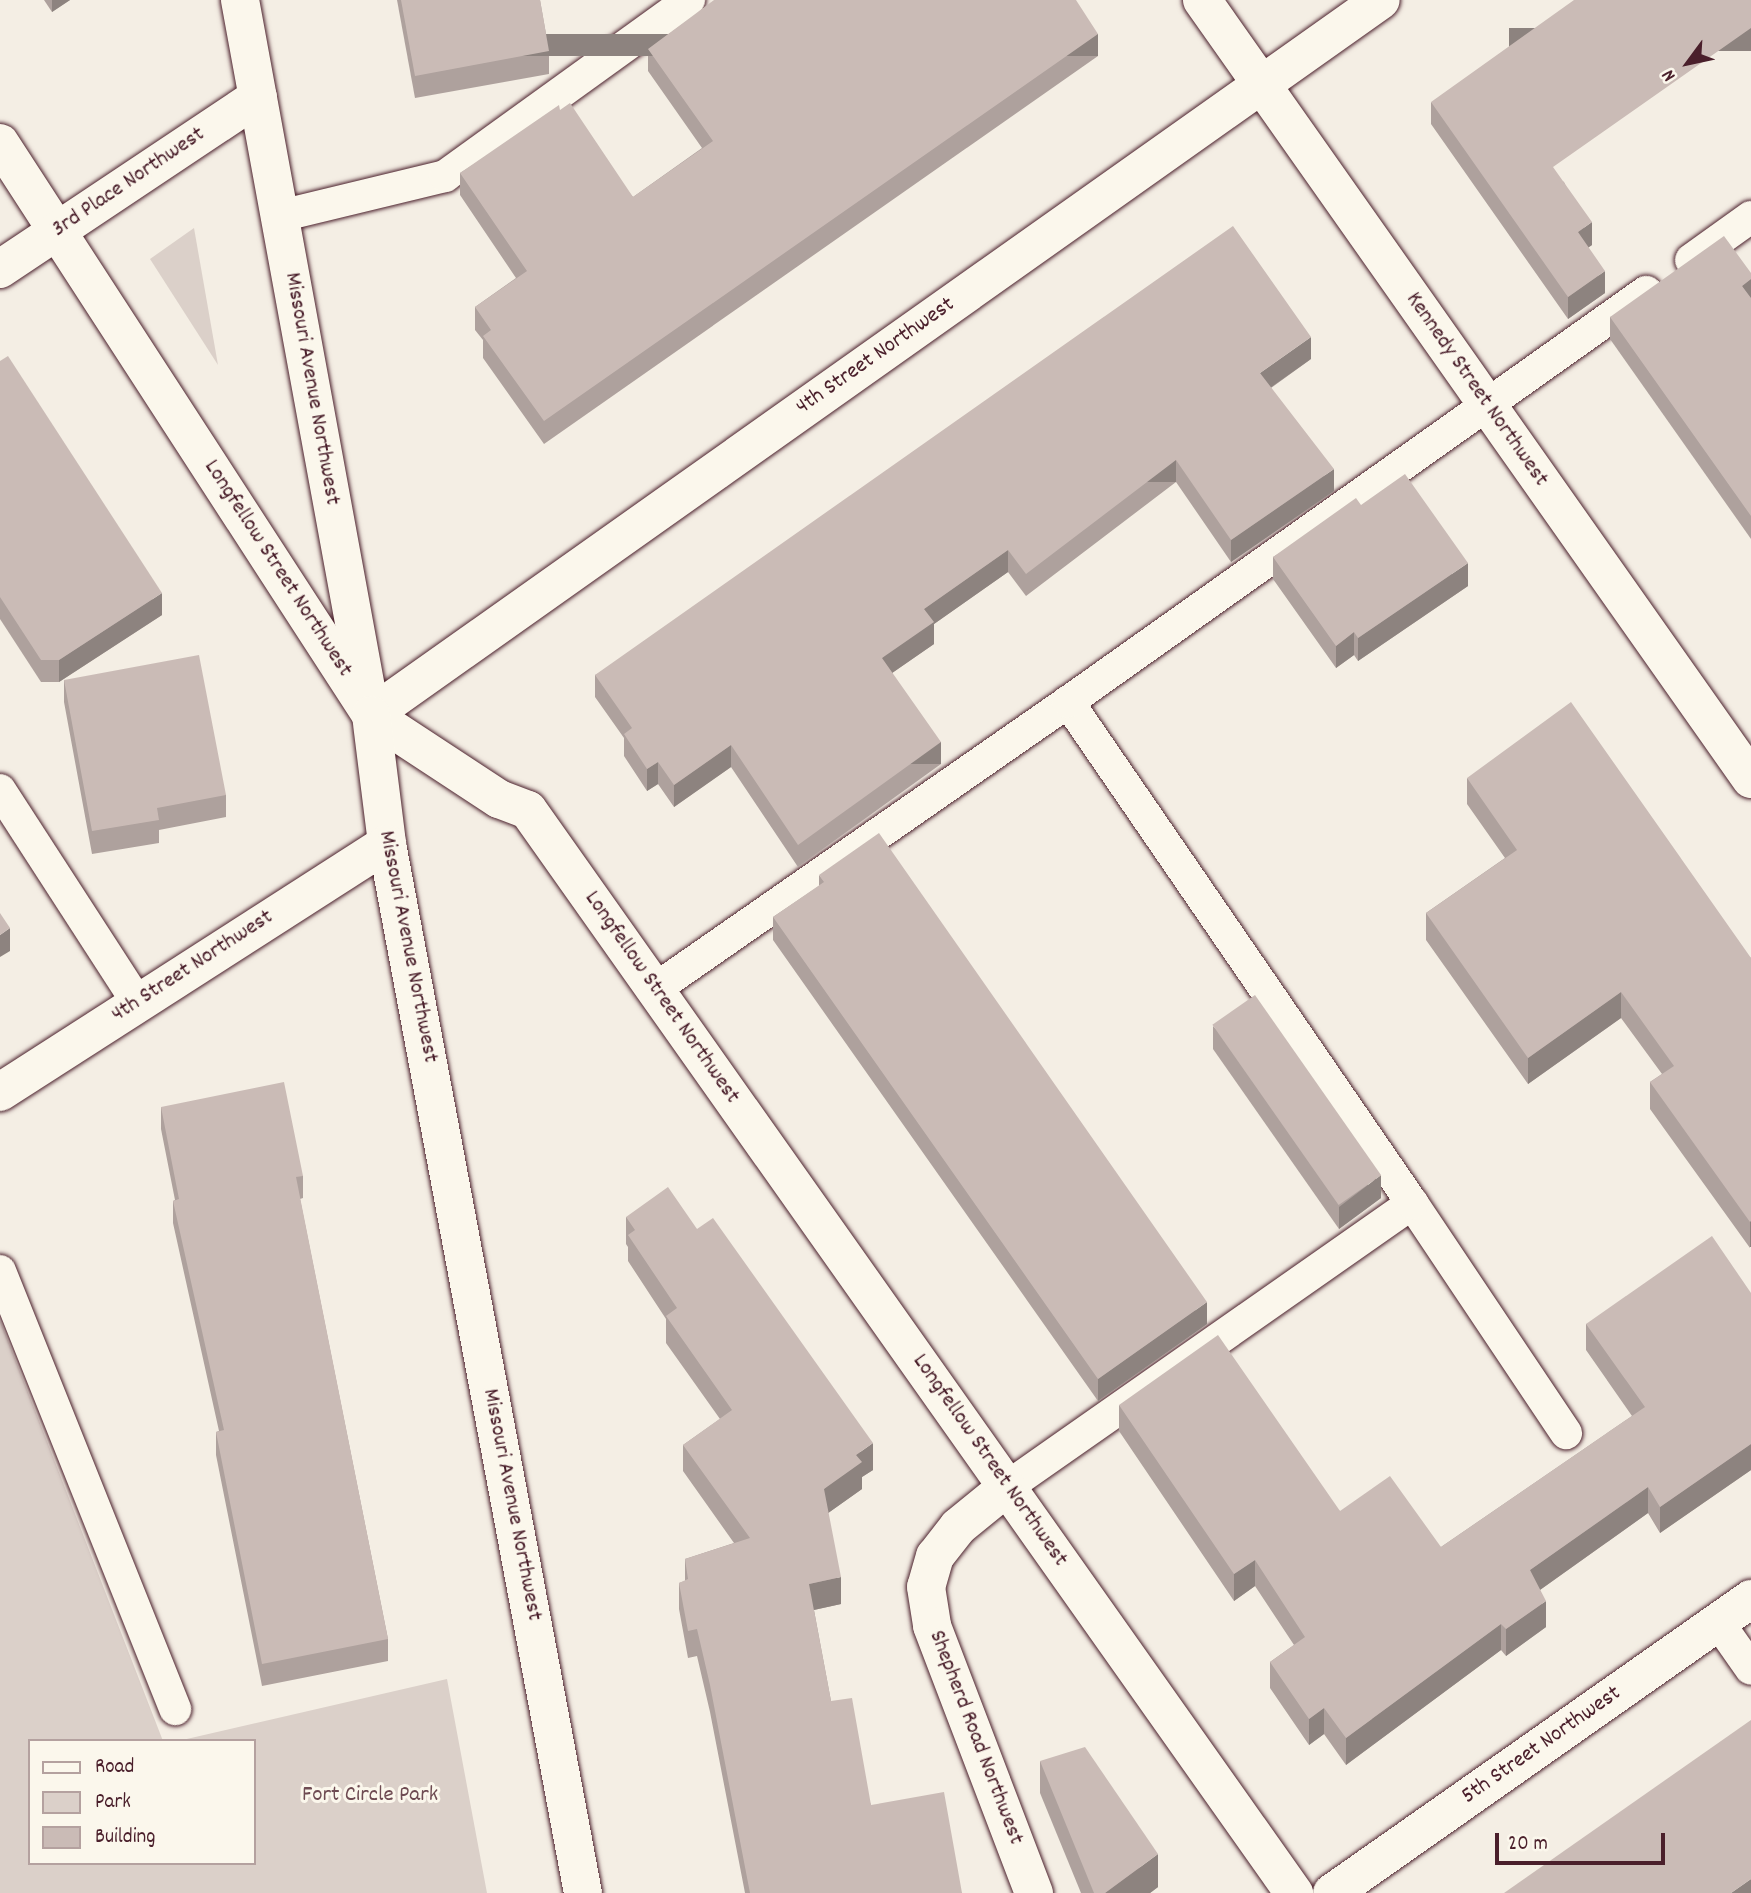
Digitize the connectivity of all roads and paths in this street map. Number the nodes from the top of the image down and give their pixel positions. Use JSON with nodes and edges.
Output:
{"nodes":[{"id":1,"x":240,"y":0,"type":"edge"},
{"id":2,"x":1202,"y":0,"type":"edge"},
{"id":3,"x":1381,"y":0,"type":"edge"},
{"id":4,"x":679,"y":3,"type":"edge"},
{"id":5,"x":1262,"y":85,"type":"junction"},
{"id":6,"x":258,"y":97,"type":"junction"},
{"id":7,"x":0,"y":143,"type":"edge"},
{"id":8,"x":280,"y":216,"type":"junction"},
{"id":9,"x":1751,"y":217,"type":"edge"},
{"id":10,"x":57,"y":231,"type":"junction"},
{"id":11,"x":0,"y":269,"type":"edge"},
{"id":12,"x":1488,"y":406,"type":"junction"},
{"id":13,"x":1068,"y":702,"type":"junction"},
{"id":14,"x":371,"y":715,"type":"junction"},
{"id":15,"x":1751,"y":779,"type":"edge"},
{"id":16,"x":0,"y":790,"type":"edge"},
{"id":17,"x":387,"y":844,"type":"junction"},
{"id":18,"x":655,"y":989,"type":"junction"},
{"id":19,"x":137,"y":1002,"type":"junction"},
{"id":20,"x":0,"y":1092,"type":"edge"},
{"id":21,"x":1412,"y":1203,"type":"junction"},
{"id":22,"x":0,"y":1271,"type":"edge"},
{"id":23,"x":1566,"y":1433,"type":"dead end"},
{"id":24,"x":1007,"y":1487,"type":"junction"},
{"id":25,"x":1751,"y":1599,"type":"edge"},
{"id":26,"x":1718,"y":1622,"type":"junction"},
{"id":27,"x":1751,"y":1669,"type":"edge"},
{"id":28,"x":175,"y":1709,"type":"dead end"},
{"id":29,"x":583,"y":1893,"type":"edge"},
{"id":30,"x":1034,"y":1893,"type":"edge"},
{"id":31,"x":1294,"y":1893,"type":"edge"},
{"id":32,"x":1332,"y":1893,"type":"edge"}],
"edges":[{"from":1,"to":6,"type":"street","name":"Missouri Avenue Northwest"},
{"from":2,"to":5,"type":"street","name":"Kennedy Street Northwest"},
{"from":3,"to":5,"type":"street","name":"4th Street Northwest"},
{"from":4,"to":8,"type":"lane"},
{"from":5,"to":12,"type":"street","name":"Kennedy Street Northwest"},
{"from":5,"to":14,"type":"street","name":"4th Street Northwest"},
{"from":6,"to":8,"type":"street","name":"Missouri Avenue Northwest"},
{"from":6,"to":10,"type":"street","name":"3rd Place Northwest"},
{"from":7,"to":10,"type":"street","name":"Longfellow Street Northwest"},
{"from":8,"to":14,"type":"street","name":"Missouri Avenue Northwest"},
{"from":9,"to":12,"type":"lane"},
{"from":10,"to":11,"type":"street","name":"3rd Place Northwest"},
{"from":10,"to":14,"type":"street","name":"Longfellow Street Northwest"},
{"from":12,"to":13,"type":"lane"},
{"from":12,"to":15,"type":"street","name":"Kennedy Street Northwest"},
{"from":13,"to":18,"type":"lane"},
{"from":13,"to":21,"type":"lane"},
{"from":14,"to":17,"type":"street","name":"Missouri Avenue Northwest"},
{"from":14,"to":18,"type":"street","name":"Longfellow Street Northwest"},
{"from":16,"to":19,"type":"lane"},
{"from":17,"to":19,"type":"street","name":"4th Street Northwest"},
{"from":17,"to":29,"type":"street","name":"Missouri Avenue Northwest"},
{"from":18,"to":24,"type":"street","name":"Longfellow Street Northwest"},
{"from":19,"to":20,"type":"street","name":"4th Street Northwest"},
{"from":21,"to":23,"type":"lane"},
{"from":21,"to":24,"type":"lane"},
{"from":22,"to":28,"type":"lane"},
{"from":24,"to":30,"type":"street","name":"Shepherd Road Northwest"},
{"from":24,"to":31,"type":"street","name":"Longfellow Street Northwest"},
{"from":25,"to":26,"type":"street","name":"5th Street Northwest"},
{"from":26,"to":27,"type":"lane"},
{"from":26,"to":32,"type":"street","name":"5th Street Northwest"}]}
